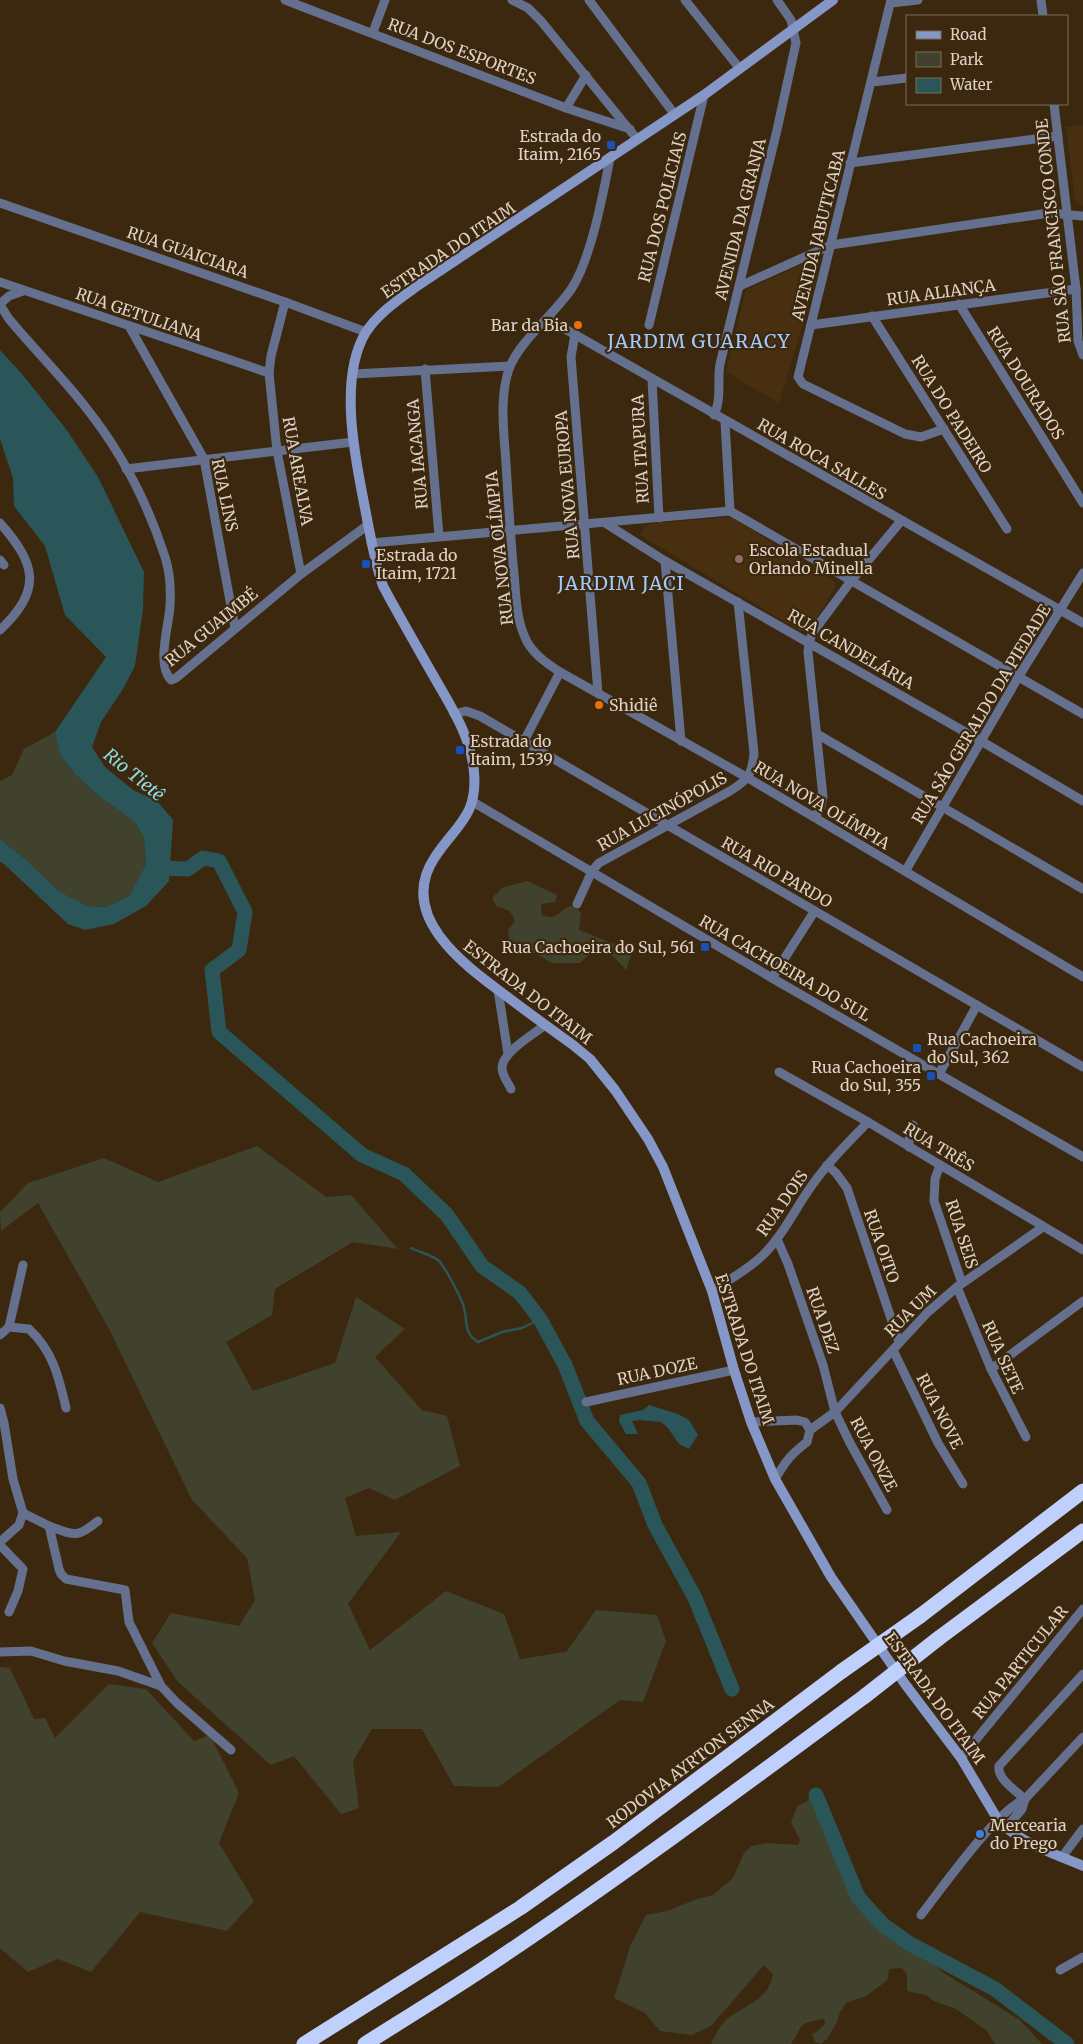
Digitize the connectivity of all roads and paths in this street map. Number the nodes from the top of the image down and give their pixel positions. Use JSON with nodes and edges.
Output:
{"nodes":[{"id":1,"x":284,"y":0,"type":"edge"},
{"id":2,"x":385,"y":0,"type":"edge"},
{"id":3,"x":512,"y":0,"type":"edge"},
{"id":4,"x":588,"y":0,"type":"edge"},
{"id":5,"x":685,"y":0,"type":"edge"},
{"id":6,"x":777,"y":0,"type":"edge"},
{"id":7,"x":833,"y":0,"type":"edge"},
{"id":8,"x":918,"y":0,"type":"edge"},
{"id":9,"x":1041,"y":0,"type":"edge"},
{"id":10,"x":891,"y":2,"type":"edge"},
{"id":11,"x":1043,"y":15,"type":"edge"},
{"id":12,"x":794,"y":30,"type":"junction"},
{"id":13,"x":373,"y":32,"type":"junction"},
{"id":14,"x":740,"y":69,"type":"junction"},
{"id":15,"x":586,"y":75,"type":"junction"},
{"id":16,"x":906,"y":78,"type":"edge"},
{"id":17,"x":872,"y":82,"type":"junction"},
{"id":18,"x":704,"y":95,"type":"junction"},
{"id":19,"x":1054,"y":105,"type":"edge"},
{"id":20,"x":566,"y":108,"type":"junction"},
{"id":21,"x":674,"y":115,"type":"junction"},
{"id":22,"x":630,"y":129,"type":"junction"},
{"id":23,"x":1058,"y":136,"type":"junction"},
{"id":24,"x":637,"y":139,"type":"junction"},
{"id":25,"x":610,"y":158,"type":"junction"},
{"id":26,"x":850,"y":163,"type":"junction"},
{"id":27,"x":0,"y":203,"type":"edge"},
{"id":28,"x":1068,"y":214,"type":"junction"},
{"id":29,"x":1083,"y":216,"type":"edge"},
{"id":30,"x":831,"y":245,"type":"junction"},
{"id":31,"x":0,"y":282,"type":"edge"},
{"id":32,"x":740,"y":286,"type":"junction"},
{"id":33,"x":24,"y":290,"type":"junction"},
{"id":34,"x":1076,"y":290,"type":"junction"},
{"id":35,"x":285,"y":302,"type":"junction"},
{"id":36,"x":0,"y":304,"type":"edge"},
{"id":37,"x":958,"y":304,"type":"junction"},
{"id":38,"x":872,"y":316,"type":"junction"},
{"id":39,"x":549,"y":317,"type":"junction"},
{"id":40,"x":649,"y":325,"type":"dead end"},
{"id":41,"x":811,"y":325,"type":"junction"},
{"id":42,"x":129,"y":326,"type":"junction"},
{"id":43,"x":366,"y":332,"type":"junction"},
{"id":44,"x":576,"y":334,"type":"junction"},
{"id":45,"x":158,"y":336,"type":"junction"},
{"id":46,"x":143,"y":351,"type":"junction"},
{"id":47,"x":1083,"y":355,"type":"edge"},
{"id":48,"x":510,"y":366,"type":"junction"},
{"id":49,"x":425,"y":370,"type":"junction"},
{"id":50,"x":269,"y":373,"type":"junction"},
{"id":51,"x":354,"y":374,"type":"junction"},
{"id":52,"x":652,"y":379,"type":"junction"},
{"id":53,"x":714,"y":414,"type":"junction"},
{"id":54,"x":725,"y":422,"type":"junction"},
{"id":55,"x":944,"y":429,"type":"junction"},
{"id":56,"x":354,"y":442,"type":"junction"},
{"id":57,"x":277,"y":451,"type":"junction"},
{"id":58,"x":204,"y":459,"type":"junction"},
{"id":59,"x":126,"y":468,"type":"junction"},
{"id":60,"x":1083,"y":503,"type":"edge"},
{"id":61,"x":730,"y":511,"type":"junction"},
{"id":62,"x":659,"y":518,"type":"junction"},
{"id":63,"x":901,"y":521,"type":"junction"},
{"id":64,"x":0,"y":523,"type":"edge"},
{"id":65,"x":605,"y":523,"type":"junction"},
{"id":66,"x":585,"y":524,"type":"junction"},
{"id":67,"x":368,"y":525,"type":"junction"},
{"id":68,"x":1007,"y":529,"type":"dead end"},
{"id":69,"x":510,"y":530,"type":"junction"},
{"id":70,"x":439,"y":536,"type":"junction"},
{"id":71,"x":371,"y":543,"type":"junction"},
{"id":72,"x":666,"y":561,"type":"junction"},
{"id":73,"x":1083,"y":573,"type":"edge"},
{"id":74,"x":301,"y":574,"type":"junction"},
{"id":75,"x":851,"y":581,"type":"junction"},
{"id":76,"x":738,"y":602,"type":"junction"},
{"id":77,"x":1060,"y":610,"type":"junction"},
{"id":78,"x":1083,"y":623,"type":"edge"},
{"id":79,"x":235,"y":628,"type":"junction"},
{"id":80,"x":0,"y":630,"type":"edge"},
{"id":81,"x":809,"y":642,"type":"junction"},
{"id":82,"x":560,"y":672,"type":"junction"},
{"id":83,"x":1019,"y":676,"type":"junction"},
{"id":84,"x":598,"y":693,"type":"junction"},
{"id":85,"x":454,"y":714,"type":"junction"},
{"id":86,"x":1083,"y":714,"type":"edge"},
{"id":87,"x":817,"y":734,"type":"junction"},
{"id":88,"x":524,"y":741,"type":"junction"},
{"id":89,"x":681,"y":741,"type":"junction"},
{"id":90,"x":981,"y":741,"type":"junction"},
{"id":91,"x":748,"y":778,"type":"junction"},
{"id":92,"x":473,"y":802,"type":"junction"},
{"id":93,"x":1083,"y":802,"type":"edge"},
{"id":94,"x":942,"y":808,"type":"junction"},
{"id":95,"x":815,"y":817,"type":"junction"},
{"id":96,"x":665,"y":825,"type":"junction"},
{"id":97,"x":906,"y":870,"type":"junction"},
{"id":98,"x":592,"y":871,"type":"junction"},
{"id":99,"x":1083,"y":889,"type":"edge"},
{"id":100,"x":577,"y":904,"type":"dead end"},
{"id":101,"x":814,"y":912,"type":"junction"},
{"id":102,"x":1082,"y":973,"type":"edge"},
{"id":103,"x":772,"y":978,"type":"junction"},
{"id":104,"x":498,"y":990,"type":"junction"},
{"id":105,"x":977,"y":1005,"type":"junction"},
{"id":106,"x":545,"y":1025,"type":"junction"},
{"id":107,"x":508,"y":1054,"type":"junction"},
{"id":108,"x":1083,"y":1067,"type":"edge"},
{"id":109,"x":779,"y":1072,"type":"dead end"},
{"id":110,"x":939,"y":1074,"type":"junction"},
{"id":111,"x":511,"y":1089,"type":"dead end"},
{"id":112,"x":868,"y":1122,"type":"junction"},
{"id":113,"x":913,"y":1124,"type":"dead end"},
{"id":114,"x":909,"y":1146,"type":"junction"},
{"id":115,"x":1083,"y":1157,"type":"edge"},
{"id":116,"x":827,"y":1165,"type":"junction"},
{"id":117,"x":940,"y":1166,"type":"junction"},
{"id":118,"x":1043,"y":1226,"type":"junction"},
{"id":119,"x":777,"y":1239,"type":"junction"},
{"id":120,"x":1083,"y":1250,"type":"edge"},
{"id":121,"x":23,"y":1265,"type":"dead end"},
{"id":122,"x":959,"y":1285,"type":"junction"},
{"id":123,"x":712,"y":1291,"type":"junction"},
{"id":124,"x":1083,"y":1302,"type":"edge"},
{"id":125,"x":9,"y":1328,"type":"junction"},
{"id":126,"x":0,"y":1335,"type":"edge"},
{"id":127,"x":896,"y":1346,"type":"junction"},
{"id":128,"x":734,"y":1370,"type":"junction"},
{"id":129,"x":991,"y":1370,"type":"junction"},
{"id":130,"x":586,"y":1402,"type":"dead end"},
{"id":131,"x":0,"y":1408,"type":"edge"},
{"id":132,"x":66,"y":1408,"type":"dead end"},
{"id":133,"x":835,"y":1412,"type":"junction"},
{"id":134,"x":751,"y":1422,"type":"junction"},
{"id":135,"x":810,"y":1430,"type":"junction"},
{"id":136,"x":1026,"y":1437,"type":"dead end"},
{"id":137,"x":775,"y":1479,"type":"junction"},
{"id":138,"x":963,"y":1484,"type":"dead end"},
{"id":139,"x":1083,"y":1491,"type":"edge"},
{"id":140,"x":887,"y":1510,"type":"dead end"},
{"id":141,"x":23,"y":1512,"type":"junction"},
{"id":142,"x":98,"y":1521,"type":"dead end"},
{"id":143,"x":49,"y":1526,"type":"junction"},
{"id":144,"x":1083,"y":1531,"type":"edge"},
{"id":145,"x":0,"y":1543,"type":"edge"},
{"id":146,"x":1083,"y":1609,"type":"edge"},
{"id":147,"x":9,"y":1612,"type":"dead end"},
{"id":148,"x":0,"y":1652,"type":"edge"},
{"id":149,"x":1083,"y":1674,"type":"edge"},
{"id":150,"x":161,"y":1686,"type":"junction"},
{"id":151,"x":1083,"y":1737,"type":"edge"},
{"id":152,"x":231,"y":1750,"type":"dead end"},
{"id":153,"x":961,"y":1758,"type":"junction"},
{"id":154,"x":1025,"y":1800,"type":"junction"},
{"id":155,"x":1002,"y":1824,"type":"junction"},
{"id":156,"x":1083,"y":1828,"type":"edge"},
{"id":157,"x":1062,"y":1857,"type":"junction"},
{"id":158,"x":1083,"y":1866,"type":"edge"},
{"id":159,"x":921,"y":1915,"type":"dead end"},
{"id":160,"x":1083,"y":1957,"type":"edge"},
{"id":161,"x":1060,"y":1970,"type":"dead end"},
{"id":162,"x":304,"y":2044,"type":"edge"},
{"id":163,"x":365,"y":2044,"type":"edge"}],
"edges":[{"from":1,"to":13,"type":"street","name":"RUA DOS ESPORTES"},
{"from":2,"to":13,"type":"street"},
{"from":3,"to":15,"type":"street"},
{"from":4,"to":21,"type":"street"},
{"from":5,"to":14,"type":"street"},
{"from":6,"to":12,"type":"street"},
{"from":7,"to":12,"type":"street","name":"ESTRADA DO ITAIM"},
{"from":8,"to":10,"type":"street"},
{"from":9,"to":11,"type":"street"},
{"from":10,"to":17,"type":"street","name":"AVENIDA JABUTICABA"},
{"from":12,"to":14,"type":"street","name":"ESTRADA DO ITAIM"},
{"from":12,"to":32,"type":"street","name":"AVENIDA DA GRANJA"},
{"from":13,"to":20,"type":"street","name":"RUA DOS ESPORTES"},
{"from":14,"to":18,"type":"street","name":"ESTRADA DO ITAIM"},
{"from":15,"to":20,"type":"street"},
{"from":15,"to":22,"type":"street"},
{"from":16,"to":17,"type":"street"},
{"from":17,"to":26,"type":"street","name":"AVENIDA JABUTICABA"},
{"from":18,"to":21,"type":"street","name":"ESTRADA DO ITAIM"},
{"from":18,"to":40,"type":"street","name":"RUA DOS POLICIAIS"},
{"from":19,"to":23,"type":"street","name":"RUA SÃO FRANCISCO CONDE"},
{"from":20,"to":22,"type":"street","name":"RUA DOS ESPORTES"},
{"from":21,"to":24,"type":"street","name":"ESTRADA DO ITAIM"},
{"from":22,"to":24,"type":"street"},
{"from":23,"to":26,"type":"street"},
{"from":23,"to":28,"type":"street","name":"RUA SÃO FRANCISCO CONDE"},
{"from":24,"to":25,"type":"street","name":"ESTRADA DO ITAIM"},
{"from":25,"to":39,"type":"street","name":"RUA NOVA OLÍMPIA"},
{"from":25,"to":43,"type":"street","name":"ESTRADA DO ITAIM"},
{"from":26,"to":30,"type":"street","name":"AVENIDA JABUTICABA"},
{"from":27,"to":35,"type":"street","name":"RUA GUAICIARA"},
{"from":28,"to":29,"type":"street"},
{"from":28,"to":30,"type":"street"},
{"from":28,"to":34,"type":"street","name":"RUA SÃO FRANCISCO CONDE"},
{"from":30,"to":32,"type":"street"},
{"from":30,"to":41,"type":"street","name":"AVENIDA JABUTICABA"},
{"from":31,"to":33,"type":"street","name":"RUA GETULIANA"},
{"from":32,"to":53,"type":"street","name":"AVENIDA DA GRANJA"},
{"from":33,"to":36,"type":"street"},
{"from":33,"to":42,"type":"street","name":"RUA GETULIANA"},
{"from":34,"to":37,"type":"street","name":"RUA ALIANÇA"},
{"from":34,"to":47,"type":"street","name":"RUA SÃO FRANCISCO CONDE"},
{"from":35,"to":43,"type":"street","name":"RUA GUAICIARA"},
{"from":35,"to":50,"type":"street","name":"RUA AREALVA"},
{"from":36,"to":59,"type":"street","name":"RUA GUAIMBÉ"},
{"from":37,"to":38,"type":"street","name":"RUA ALIANÇA"},
{"from":37,"to":60,"type":"street","name":"RUA DOURADOS"},
{"from":38,"to":41,"type":"street","name":"RUA ALIANÇA"},
{"from":38,"to":55,"type":"street","name":"RUA DO PADEIRO"},
{"from":39,"to":44,"type":"street","name":"RUA ROCA SALLES"},
{"from":39,"to":48,"type":"street","name":"RUA NOVA OLÍMPIA"},
{"from":41,"to":55,"type":"street","name":"AVENIDA JABUTICABA"},
{"from":42,"to":45,"type":"street","name":"RUA GETULIANA"},
{"from":42,"to":46,"type":"street","name":"RUA LINS"},
{"from":43,"to":51,"type":"street","name":"ESTRADA DO ITAIM"},
{"from":44,"to":52,"type":"street","name":"RUA ROCA SALLES"},
{"from":44,"to":66,"type":"street","name":"RUA NOVA EUROPA"},
{"from":45,"to":46,"type":"street"},
{"from":45,"to":50,"type":"street","name":"RUA GETULIANA"},
{"from":46,"to":58,"type":"street","name":"RUA LINS"},
{"from":48,"to":49,"type":"street"},
{"from":48,"to":69,"type":"street","name":"RUA NOVA OLÍMPIA"},
{"from":49,"to":51,"type":"street"},
{"from":49,"to":70,"type":"street","name":"RUA IACANGA"},
{"from":50,"to":57,"type":"street","name":"RUA AREALVA"},
{"from":51,"to":56,"type":"street","name":"ESTRADA DO ITAIM"},
{"from":52,"to":53,"type":"street","name":"RUA ROCA SALLES"},
{"from":52,"to":62,"type":"street","name":"RUA ITAPURA"},
{"from":53,"to":54,"type":"street","name":"RUA ROCA SALLES"},
{"from":54,"to":61,"type":"street"},
{"from":54,"to":63,"type":"street","name":"RUA ROCA SALLES"},
{"from":55,"to":68,"type":"street","name":"RUA DO PADEIRO"},
{"from":56,"to":57,"type":"street"},
{"from":56,"to":67,"type":"street","name":"ESTRADA DO ITAIM"},
{"from":57,"to":58,"type":"street"},
{"from":57,"to":74,"type":"street","name":"RUA AREALVA"},
{"from":58,"to":59,"type":"street"},
{"from":58,"to":79,"type":"street","name":"RUA LINS"},
{"from":59,"to":79,"type":"street","name":"RUA GUAIMBÉ"},
{"from":61,"to":62,"type":"street"},
{"from":61,"to":75,"type":"street"},
{"from":62,"to":65,"type":"street"},
{"from":63,"to":75,"type":"street"},
{"from":63,"to":77,"type":"street","name":"RUA ROCA SALLES"},
{"from":64,"to":80,"type":"street"},
{"from":65,"to":66,"type":"street"},
{"from":65,"to":72,"type":"street","name":"RUA CANDELÁRIA"},
{"from":66,"to":69,"type":"street"},
{"from":66,"to":84,"type":"street","name":"RUA NOVA EUROPA"},
{"from":67,"to":71,"type":"street","name":"ESTRADA DO ITAIM"},
{"from":67,"to":74,"type":"street","name":"RUA GUAIMBÉ"},
{"from":69,"to":70,"type":"street"},
{"from":69,"to":82,"type":"street","name":"RUA NOVA OLÍMPIA"},
{"from":70,"to":71,"type":"street"},
{"from":71,"to":85,"type":"street","name":"ESTRADA DO ITAIM"},
{"from":72,"to":76,"type":"street","name":"RUA CANDELÁRIA"},
{"from":72,"to":89,"type":"street"},
{"from":73,"to":77,"type":"street","name":"RUA SÃO GERALDO DA PIEDADE"},
{"from":74,"to":79,"type":"street","name":"RUA GUAIMBÉ"},
{"from":75,"to":81,"type":"street"},
{"from":75,"to":83,"type":"street"},
{"from":76,"to":81,"type":"street","name":"RUA CANDELÁRIA"},
{"from":76,"to":91,"type":"street"},
{"from":77,"to":78,"type":"street","name":"RUA ROCA SALLES"},
{"from":77,"to":83,"type":"street","name":"RUA SÃO GERALDO DA PIEDADE"},
{"from":81,"to":87,"type":"street"},
{"from":81,"to":90,"type":"street","name":"RUA CANDELÁRIA"},
{"from":82,"to":84,"type":"street","name":"RUA NOVA OLÍMPIA"},
{"from":82,"to":88,"type":"street"},
{"from":83,"to":86,"type":"street"},
{"from":83,"to":90,"type":"street","name":"RUA SÃO GERALDO DA PIEDADE"},
{"from":84,"to":89,"type":"street","name":"RUA NOVA OLÍMPIA"},
{"from":85,"to":88,"type":"street","name":"RUA RIO PARDO"},
{"from":85,"to":92,"type":"street","name":"ESTRADA DO ITAIM"},
{"from":87,"to":94,"type":"street"},
{"from":87,"to":95,"type":"street"},
{"from":88,"to":96,"type":"street","name":"RUA RIO PARDO"},
{"from":89,"to":91,"type":"street","name":"RUA NOVA OLÍMPIA"},
{"from":90,"to":93,"type":"street","name":"RUA CANDELÁRIA"},
{"from":90,"to":94,"type":"street","name":"RUA SÃO GERALDO DA PIEDADE"},
{"from":91,"to":95,"type":"street","name":"RUA NOVA OLÍMPIA"},
{"from":91,"to":96,"type":"street","name":"RUA LUCINÓPOLIS"},
{"from":92,"to":98,"type":"street","name":"RUA CACHOEIRA DO SUL"},
{"from":92,"to":104,"type":"street","name":"ESTRADA DO ITAIM"},
{"from":94,"to":97,"type":"street","name":"RUA SÃO GERALDO DA PIEDADE"},
{"from":94,"to":99,"type":"street"},
{"from":95,"to":97,"type":"street","name":"RUA NOVA OLÍMPIA"},
{"from":96,"to":98,"type":"street","name":"RUA LUCINÓPOLIS"},
{"from":96,"to":101,"type":"street","name":"RUA RIO PARDO"},
{"from":97,"to":102,"type":"street","name":"RUA NOVA OLÍMPIA"},
{"from":98,"to":100,"type":"street"},
{"from":98,"to":103,"type":"street","name":"RUA CACHOEIRA DO SUL"},
{"from":101,"to":103,"type":"street"},
{"from":101,"to":105,"type":"street","name":"RUA RIO PARDO"},
{"from":103,"to":110,"type":"street","name":"RUA CACHOEIRA DO SUL"},
{"from":104,"to":106,"type":"street","name":"ESTRADA DO ITAIM"},
{"from":104,"to":107,"type":"street"},
{"from":105,"to":108,"type":"street","name":"RUA RIO PARDO"},
{"from":105,"to":110,"type":"street"},
{"from":106,"to":107,"type":"street"},
{"from":106,"to":123,"type":"street","name":"ESTRADA DO ITAIM"},
{"from":107,"to":111,"type":"street"},
{"from":109,"to":112,"type":"street","name":"RUA TRÊS"},
{"from":110,"to":115,"type":"street","name":"RUA CACHOEIRA DO SUL"},
{"from":112,"to":114,"type":"street","name":"RUA TRÊS"},
{"from":112,"to":116,"type":"street","name":"RUA DOIS"},
{"from":113,"to":114,"type":"street"},
{"from":114,"to":117,"type":"street","name":"RUA TRÊS"},
{"from":116,"to":119,"type":"street","name":"RUA DOIS"},
{"from":116,"to":127,"type":"street","name":"RUA OITO"},
{"from":117,"to":118,"type":"street","name":"RUA TRÊS"},
{"from":117,"to":122,"type":"street","name":"RUA SEIS"},
{"from":118,"to":120,"type":"street","name":"RUA TRÊS"},
{"from":118,"to":122,"type":"street","name":"RUA UM"},
{"from":119,"to":123,"type":"street","name":"RUA DOIS"},
{"from":119,"to":133,"type":"street","name":"RUA DEZ"},
{"from":121,"to":125,"type":"street"},
{"from":122,"to":127,"type":"street","name":"RUA UM"},
{"from":122,"to":129,"type":"street","name":"RUA SETE"},
{"from":123,"to":128,"type":"street","name":"ESTRADA DO ITAIM"},
{"from":124,"to":129,"type":"street"},
{"from":125,"to":126,"type":"street"},
{"from":125,"to":132,"type":"street"},
{"from":127,"to":133,"type":"street","name":"RUA UM"},
{"from":127,"to":138,"type":"street","name":"RUA NOVE"},
{"from":128,"to":130,"type":"street","name":"RUA DOZE"},
{"from":128,"to":134,"type":"street","name":"ESTRADA DO ITAIM"},
{"from":129,"to":136,"type":"street","name":"RUA SETE"},
{"from":131,"to":141,"type":"street"},
{"from":133,"to":135,"type":"street","name":"RUA UM"},
{"from":133,"to":140,"type":"street","name":"RUA ONZE"},
{"from":134,"to":135,"type":"street"},
{"from":134,"to":137,"type":"street","name":"ESTRADA DO ITAIM"},
{"from":135,"to":137,"type":"street","name":"RUA UM"},
{"from":137,"to":153,"type":"street","name":"ESTRADA DO ITAIM"},
{"from":139,"to":162,"type":"highway","name":"RODOVIA AYRTON SENNA","bridge":true},
{"from":141,"to":143,"type":"street"},
{"from":141,"to":145,"type":"street"},
{"from":142,"to":143,"type":"street"},
{"from":143,"to":150,"type":"street"},
{"from":144,"to":163,"type":"highway","bridge":true},
{"from":145,"to":147,"type":"street"},
{"from":146,"to":153,"type":"street","name":"RUA PARTICULAR"},
{"from":148,"to":150,"type":"street"},
{"from":149,"to":154,"type":"street"},
{"from":150,"to":152,"type":"street"},
{"from":151,"to":154,"type":"street"},
{"from":153,"to":155,"type":"street","name":"ESTRADA DO ITAIM"},
{"from":154,"to":155,"type":"street"},
{"from":155,"to":157,"type":"street","name":"ESTRADA DO ITAIM"},
{"from":155,"to":159,"type":"street"},
{"from":156,"to":157,"type":"street"},
{"from":157,"to":158,"type":"street","name":"ESTRADA DO ITAIM"},
{"from":160,"to":161,"type":"street"}]}
